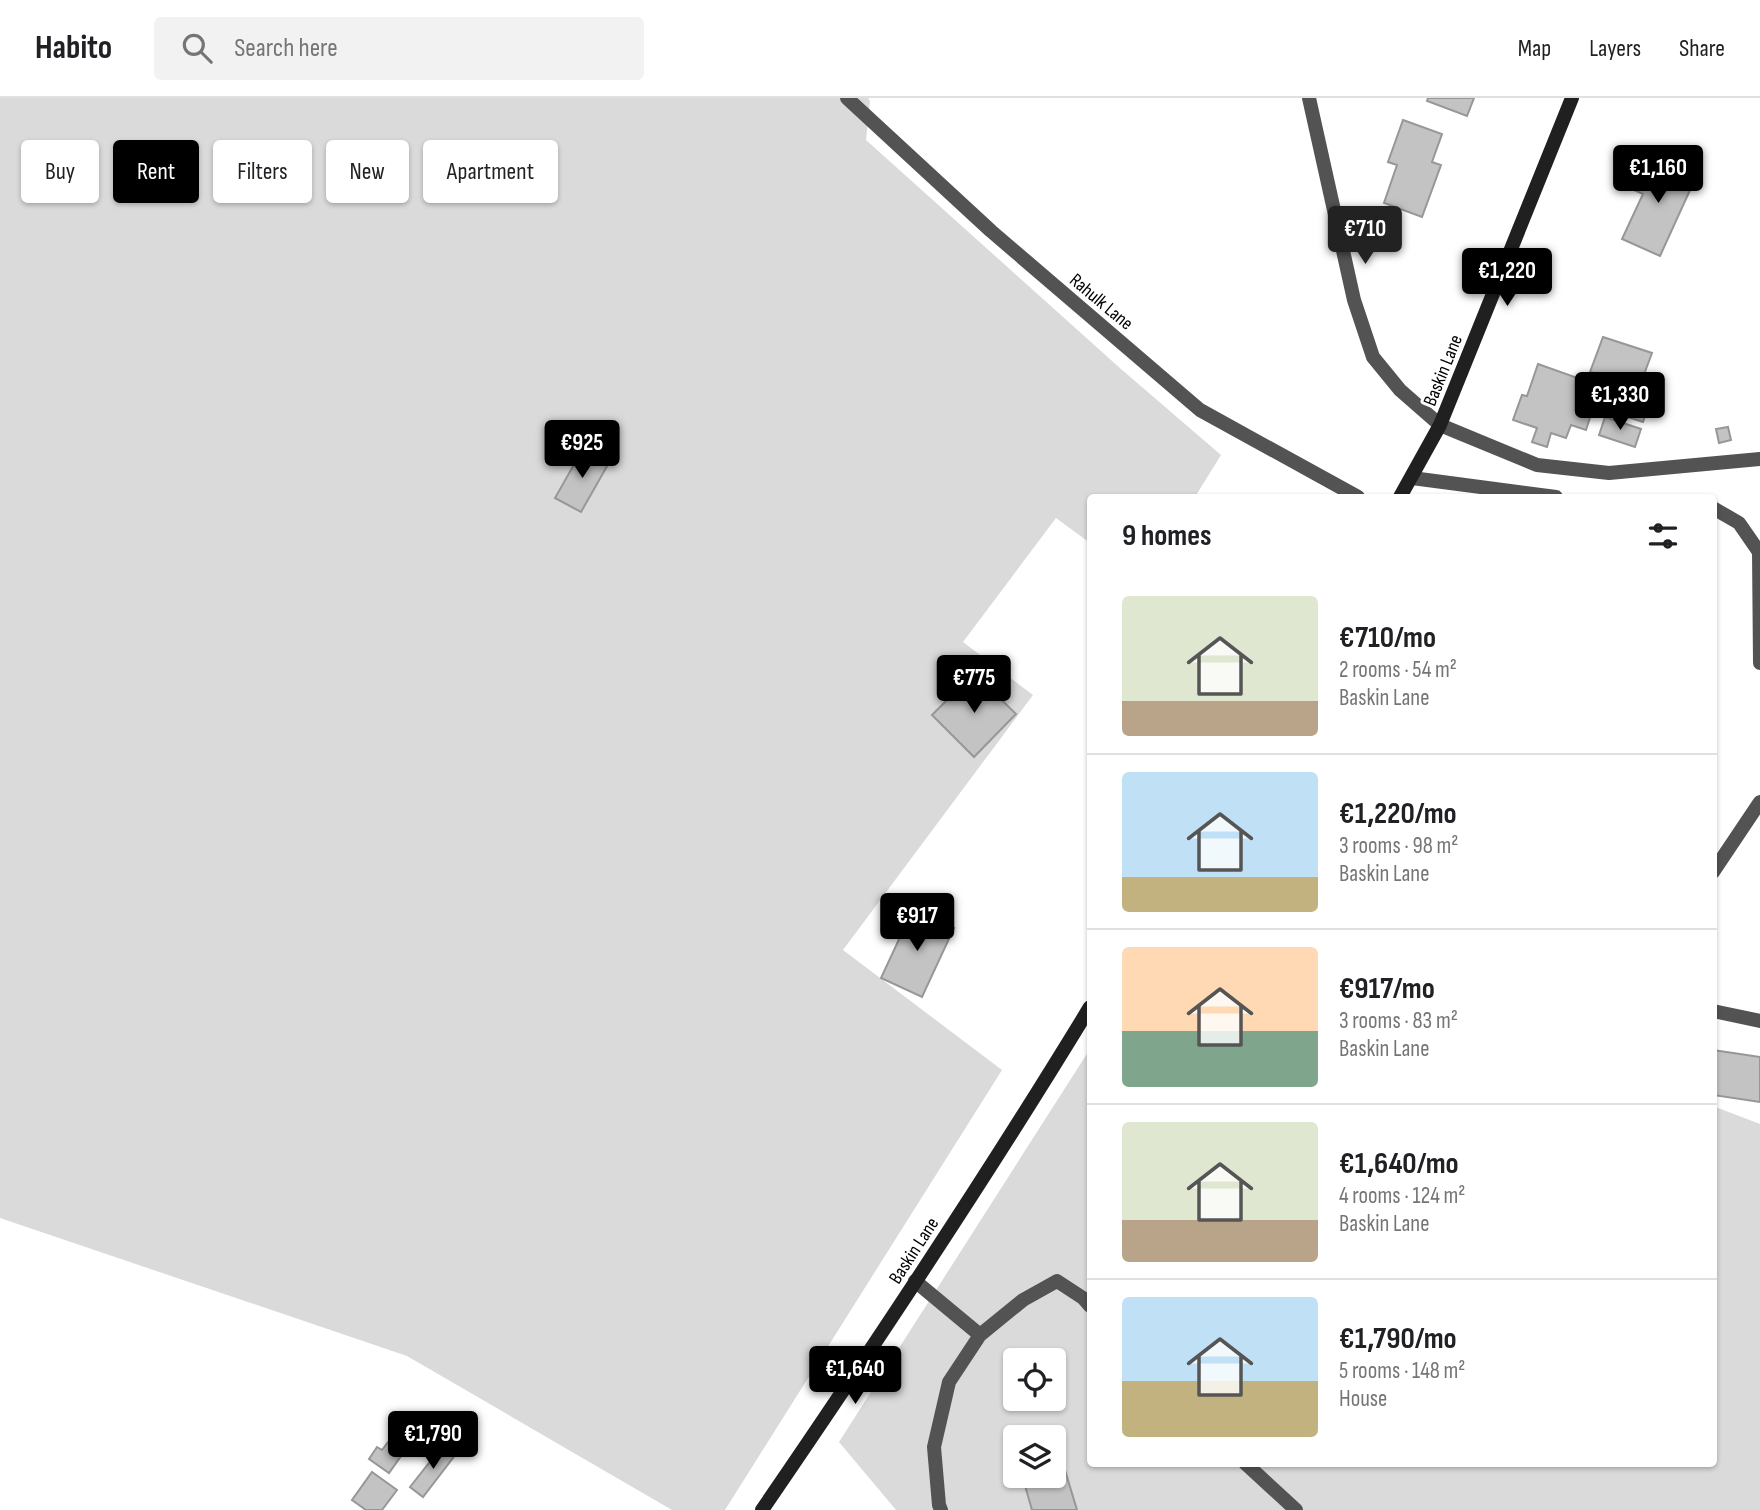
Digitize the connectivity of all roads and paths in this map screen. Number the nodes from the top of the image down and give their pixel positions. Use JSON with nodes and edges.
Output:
{"nodes":[{"id":1,"x":847,"y":98,"type":"edge"},
{"id":2,"x":1309,"y":98,"type":"edge"},
{"id":3,"x":1572,"y":98,"type":"edge"},
{"id":4,"x":1440,"y":425,"type":"junction"},
{"id":5,"x":1760,"y":459,"type":"edge"},
{"id":6,"x":1412,"y":478,"type":"junction"},
{"id":7,"x":1353,"y":494,"type":"edge"},
{"id":8,"x":1402,"y":494,"type":"edge"},
{"id":9,"x":1533,"y":494,"type":"edge"},
{"id":10,"x":1717,"y":510,"type":"edge"},
{"id":11,"x":1760,"y":663,"type":"edge"},
{"id":12,"x":1760,"y":802,"type":"edge"},
{"id":13,"x":1717,"y":866,"type":"edge"},
{"id":14,"x":1087,"y":1012,"type":"edge"},
{"id":15,"x":1717,"y":1012,"type":"edge"},
{"id":16,"x":1760,"y":1021,"type":"edge"},
{"id":17,"x":915,"y":1281,"type":"junction"},
{"id":18,"x":1087,"y":1303,"type":"edge"},
{"id":19,"x":980,"y":1335,"type":"junction"},
{"id":20,"x":1249,"y":1467,"type":"edge"},
{"id":21,"x":762,"y":1510,"type":"edge"},
{"id":22,"x":941,"y":1510,"type":"edge"},
{"id":23,"x":1296,"y":1510,"type":"edge"}],
"edges":[{"from":1,"to":7,"type":"street","name":"Rahulk Lane"},
{"from":2,"to":4,"type":"street"},
{"from":3,"to":4,"type":"street","name":"Baskin Lane"},
{"from":4,"to":5,"type":"street"},
{"from":4,"to":6,"type":"street","name":"Baskin Lane"},
{"from":6,"to":8,"type":"street","name":"Baskin Lane"},
{"from":6,"to":9,"type":"street"},
{"from":10,"to":11,"type":"street"},
{"from":12,"to":13,"type":"street"},
{"from":14,"to":17,"type":"street","name":"Baskin Lane"},
{"from":15,"to":16,"type":"street"},
{"from":17,"to":19,"type":"street"},
{"from":17,"to":21,"type":"street","name":"Baskin Lane"},
{"from":18,"to":19,"type":"street"},
{"from":19,"to":22,"type":"street"},
{"from":20,"to":23,"type":"street"}]}
